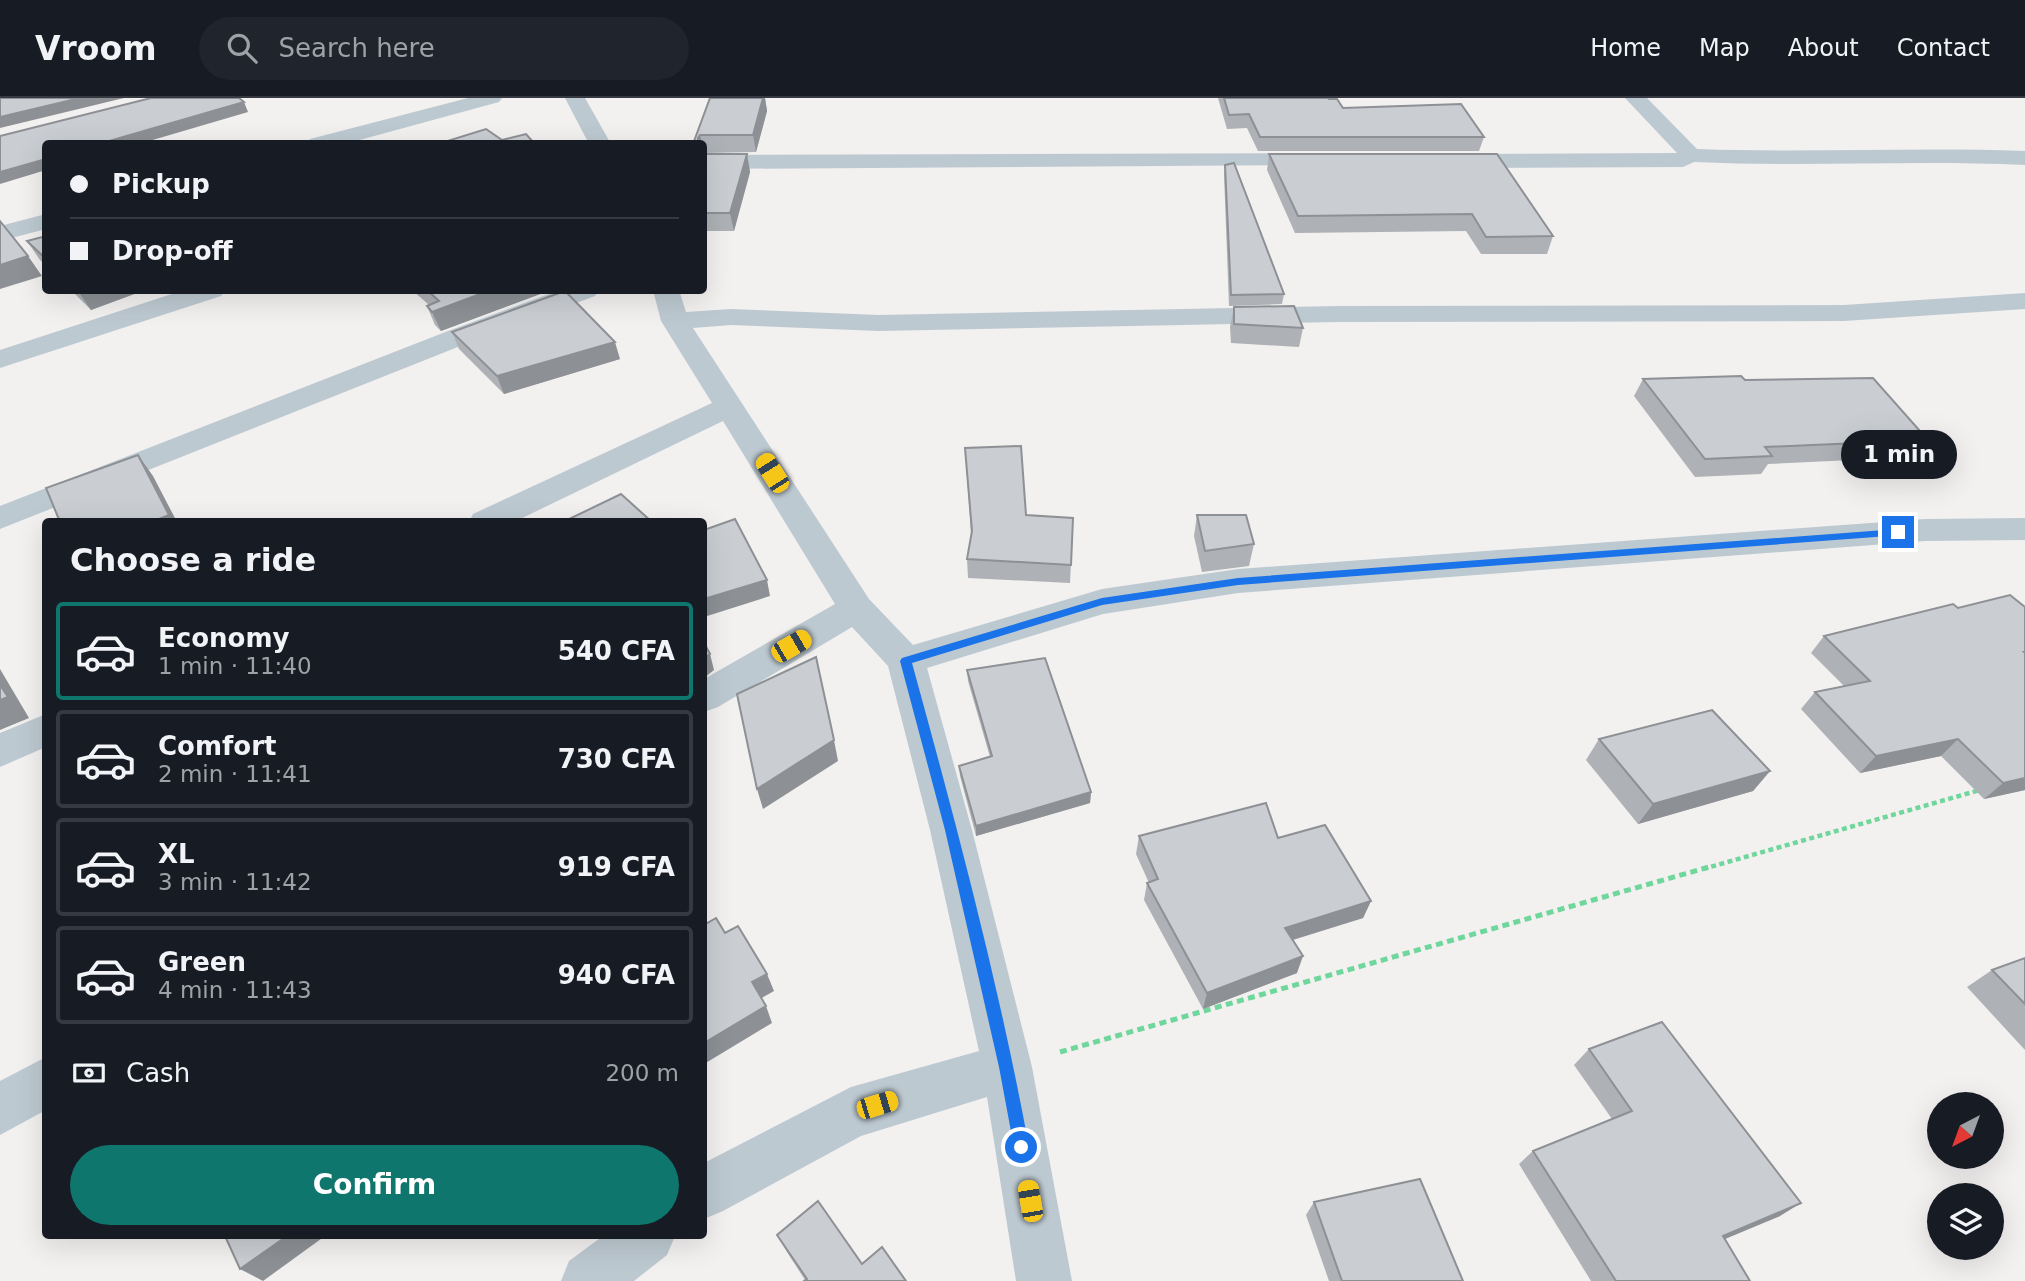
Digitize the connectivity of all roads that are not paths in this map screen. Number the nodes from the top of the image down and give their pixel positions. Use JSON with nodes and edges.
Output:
{"nodes":[{"id":1,"x":492,"y":98,"type":"edge"},
{"id":2,"x":575,"y":98,"type":"edge"},
{"id":3,"x":1635,"y":98,"type":"edge"},
{"id":4,"x":333,"y":140,"type":"edge"},
{"id":5,"x":598,"y":140,"type":"edge"},
{"id":6,"x":1689,"y":155,"type":"junction"},
{"id":7,"x":2025,"y":158,"type":"edge"},
{"id":8,"x":1341,"y":160,"type":"edge"},
{"id":9,"x":1435,"y":161,"type":"edge"},
{"id":10,"x":707,"y":162,"type":"edge"},
{"id":11,"x":42,"y":222,"type":"edge"},
{"id":12,"x":0,"y":234,"type":"edge"},
{"id":13,"x":200,"y":294,"type":"edge"},
{"id":14,"x":575,"y":294,"type":"edge"},
{"id":15,"x":2025,"y":301,"type":"edge"},
{"id":16,"x":671,"y":306,"type":"edge"},
{"id":17,"x":0,"y":359,"type":"edge"},
{"id":18,"x":730,"y":405,"type":"junction"},
{"id":19,"x":0,"y":518,"type":"edge"},
{"id":20,"x":493,"y":518,"type":"edge"},
{"id":21,"x":2025,"y":529,"type":"edge"},
{"id":22,"x":856,"y":608,"type":"junction"},
{"id":23,"x":906,"y":661,"type":"junction"},
{"id":24,"x":707,"y":695,"type":"edge"},
{"id":25,"x":42,"y":731,"type":"edge"},
{"id":26,"x":0,"y":751,"type":"edge"},
{"id":27,"x":1007,"y":1067,"type":"junction"},
{"id":28,"x":42,"y":1084,"type":"edge"},
{"id":29,"x":0,"y":1109,"type":"edge"},
{"id":30,"x":707,"y":1190,"type":"edge"},
{"id":31,"x":644,"y":1239,"type":"edge"},
{"id":32,"x":589,"y":1281,"type":"edge"},
{"id":33,"x":1044,"y":1281,"type":"edge"}],
"edges":[{"from":1,"to":4,"type":"street"},
{"from":2,"to":5,"type":"street"},
{"from":3,"to":6,"type":"street"},
{"from":6,"to":7,"type":"street"},
{"from":6,"to":9,"type":"street"},
{"from":8,"to":10,"type":"street"},
{"from":11,"to":12,"type":"street"},
{"from":13,"to":17,"type":"street"},
{"from":14,"to":19,"type":"street"},
{"from":15,"to":16,"type":"street"},
{"from":16,"to":18,"type":"street"},
{"from":18,"to":20,"type":"street"},
{"from":18,"to":22,"type":"street"},
{"from":21,"to":23,"type":"street"},
{"from":22,"to":23,"type":"street"},
{"from":22,"to":24,"type":"street"},
{"from":23,"to":27,"type":"street"},
{"from":25,"to":26,"type":"street"},
{"from":27,"to":30,"type":"street"},
{"from":27,"to":33,"type":"street"},
{"from":28,"to":29,"type":"street"},
{"from":31,"to":32,"type":"street"}]}
